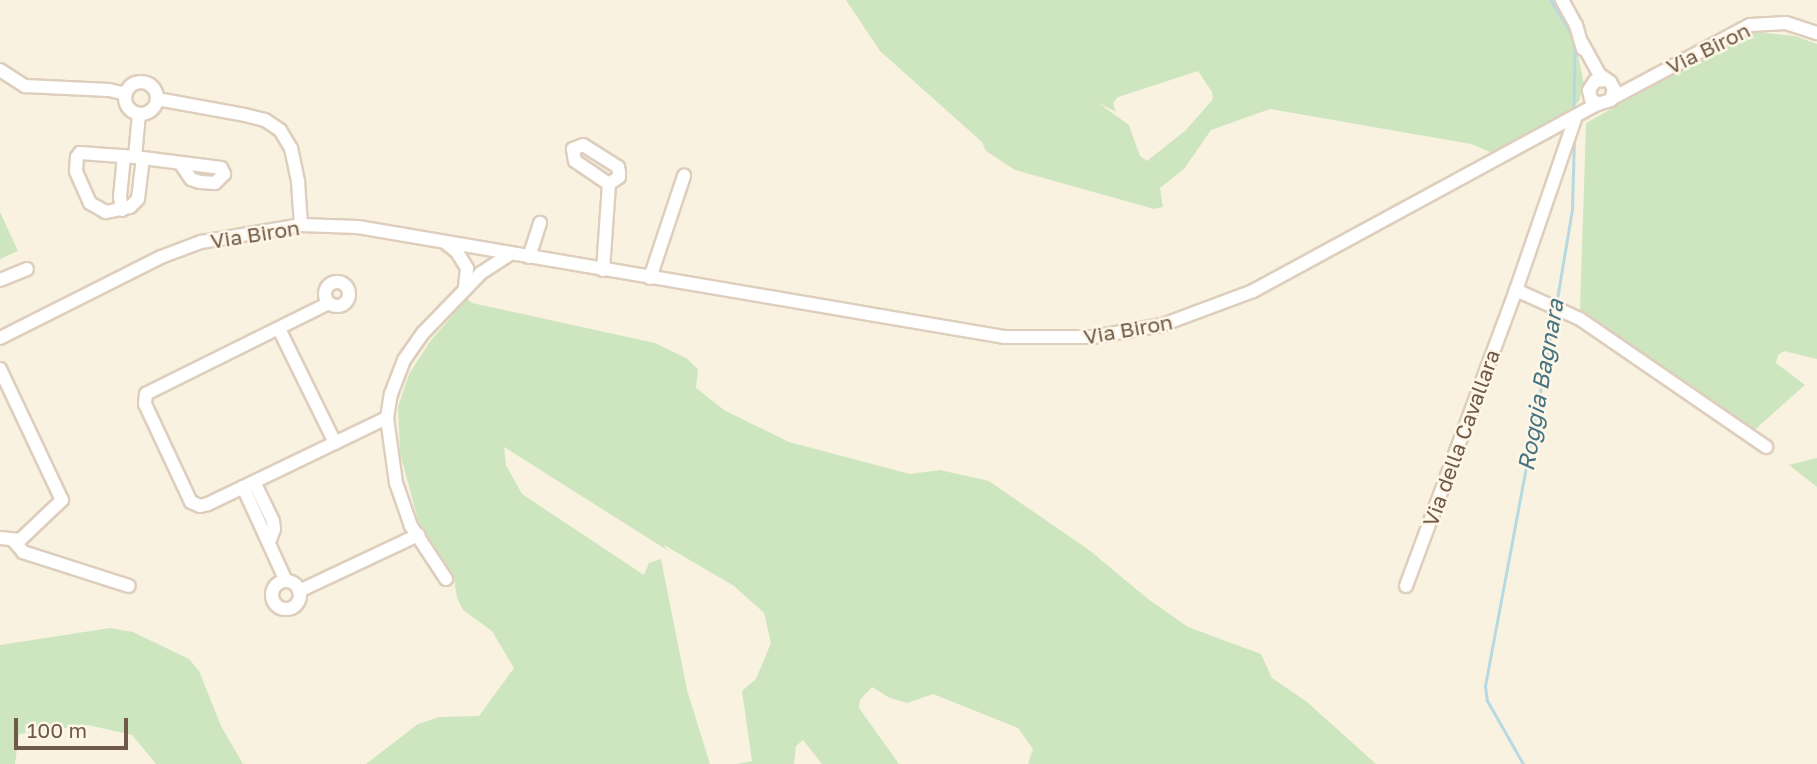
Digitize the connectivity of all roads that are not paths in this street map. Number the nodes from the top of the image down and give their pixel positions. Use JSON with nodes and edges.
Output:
{"nodes":[{"id":1,"x":1562,"y":0,"type":"edge"},
{"id":2,"x":1817,"y":33,"type":"edge"},
{"id":3,"x":1582,"y":43,"type":"junction"},
{"id":4,"x":0,"y":70,"type":"edge"},
{"id":5,"x":1607,"y":81,"type":"junction"},
{"id":6,"x":1642,"y":81,"type":"junction"},
{"id":7,"x":1590,"y":90,"type":"junction"},
{"id":8,"x":126,"y":94,"type":"junction"},
{"id":9,"x":1613,"y":98,"type":"junction"},
{"id":10,"x":158,"y":99,"type":"junction"},
{"id":11,"x":1598,"y":104,"type":"junction"},
{"id":12,"x":139,"y":114,"type":"junction"},
{"id":13,"x":1565,"y":123,"type":"junction"},
{"id":14,"x":1565,"y":144,"type":"junction"},
{"id":15,"x":134,"y":157,"type":"junction"},
{"id":16,"x":181,"y":164,"type":"dead end"},
{"id":17,"x":684,"y":176,"type":"dead end"},
{"id":18,"x":609,"y":184,"type":"dead end"},
{"id":19,"x":122,"y":210,"type":"junction"},
{"id":20,"x":540,"y":223,"type":"dead end"},
{"id":21,"x":302,"y":225,"type":"junction"},
{"id":22,"x":446,"y":243,"type":"junction"},
{"id":23,"x":478,"y":249,"type":"junction"},
{"id":24,"x":509,"y":254,"type":"junction"},
{"id":25,"x":529,"y":257,"type":"junction"},
{"id":26,"x":467,"y":268,"type":"junction"},
{"id":27,"x":27,"y":269,"type":"dead end"},
{"id":28,"x":603,"y":270,"type":"junction"},
{"id":29,"x":481,"y":273,"type":"junction"},
{"id":30,"x":650,"y":278,"type":"junction"},
{"id":31,"x":0,"y":280,"type":"edge"},
{"id":32,"x":465,"y":288,"type":"junction"},
{"id":33,"x":1516,"y":290,"type":"junction"},
{"id":34,"x":329,"y":303,"type":"dead end"},
{"id":35,"x":279,"y":329,"type":"junction"},
{"id":36,"x":0,"y":338,"type":"edge"},
{"id":37,"x":0,"y":369,"type":"edge"},
{"id":38,"x":387,"y":418,"type":"junction"},
{"id":39,"x":335,"y":443,"type":"junction"},
{"id":40,"x":1766,"y":447,"type":"dead end"},
{"id":41,"x":248,"y":485,"type":"junction"},
{"id":42,"x":418,"y":535,"type":"junction"},
{"id":43,"x":7,"y":539,"type":"edge"},
{"id":44,"x":446,"y":579,"type":"dead end"},
{"id":45,"x":286,"y":581,"type":"junction"},
{"id":46,"x":129,"y":586,"type":"dead end"},
{"id":47,"x":1406,"y":586,"type":"dead end"},
{"id":48,"x":299,"y":591,"type":"junction"}],
"edges":[{"from":1,"to":3,"type":"street"},
{"from":2,"to":6,"type":"street","name":"Via Biron"},
{"from":3,"to":5,"type":"street"},
{"from":3,"to":7,"type":"street"},
{"from":4,"to":8,"type":"street"},
{"from":5,"to":6,"type":"street","name":"Via Biron"},
{"from":5,"to":7,"type":"street"},
{"from":5,"to":9,"type":"street"},
{"from":6,"to":9,"type":"street","name":"Via Biron"},
{"from":7,"to":11,"type":"street"},
{"from":7,"to":13,"type":"street","name":"Via Biron"},
{"from":8,"to":10,"type":"street"},
{"from":8,"to":12,"type":"street"},
{"from":9,"to":11,"type":"street"},
{"from":10,"to":12,"type":"street"},
{"from":10,"to":21,"type":"street"},
{"from":11,"to":13,"type":"street","name":"Via Biron"},
{"from":12,"to":15,"type":"street"},
{"from":13,"to":14,"type":"street"},
{"from":13,"to":14,"type":"street","name":"Via della Cavallara"},
{"from":13,"to":30,"type":"street","name":"Via Biron"},
{"from":14,"to":33,"type":"street","name":"Via della Cavallara"},
{"from":15,"to":16,"type":"street"},
{"from":15,"to":19,"type":"street"},
{"from":15,"to":19,"type":"street"},
{"from":15,"to":19,"type":"street"},
{"from":17,"to":30,"type":"street"},
{"from":18,"to":28,"type":"street"},
{"from":20,"to":25,"type":"street"},
{"from":21,"to":22,"type":"street","name":"Via Biron"},
{"from":21,"to":36,"type":"street","name":"Via Biron"},
{"from":22,"to":23,"type":"street","name":"Via Biron"},
{"from":22,"to":26,"type":"street"},
{"from":23,"to":24,"type":"street","name":"Via Biron"},
{"from":23,"to":26,"type":"street"},
{"from":23,"to":29,"type":"street"},
{"from":24,"to":25,"type":"street","name":"Via Biron"},
{"from":24,"to":29,"type":"street"},
{"from":25,"to":28,"type":"street","name":"Via Biron"},
{"from":26,"to":32,"type":"street"},
{"from":27,"to":31,"type":"street"},
{"from":28,"to":30,"type":"street","name":"Via Biron"},
{"from":29,"to":32,"type":"street"},
{"from":32,"to":38,"type":"street"},
{"from":33,"to":40,"type":"street"},
{"from":33,"to":47,"type":"street","name":"Via della Cavallara"},
{"from":34,"to":35,"type":"street"},
{"from":35,"to":39,"type":"street"},
{"from":35,"to":41,"type":"street"},
{"from":37,"to":43,"type":"street"},
{"from":38,"to":39,"type":"street"},
{"from":38,"to":42,"type":"street"},
{"from":39,"to":41,"type":"street"},
{"from":41,"to":45,"type":"street"},
{"from":42,"to":44,"type":"street"},
{"from":42,"to":48,"type":"street"},
{"from":43,"to":46,"type":"street"},
{"from":45,"to":48,"type":"street"},
{"from":45,"to":48,"type":"street"}]}
